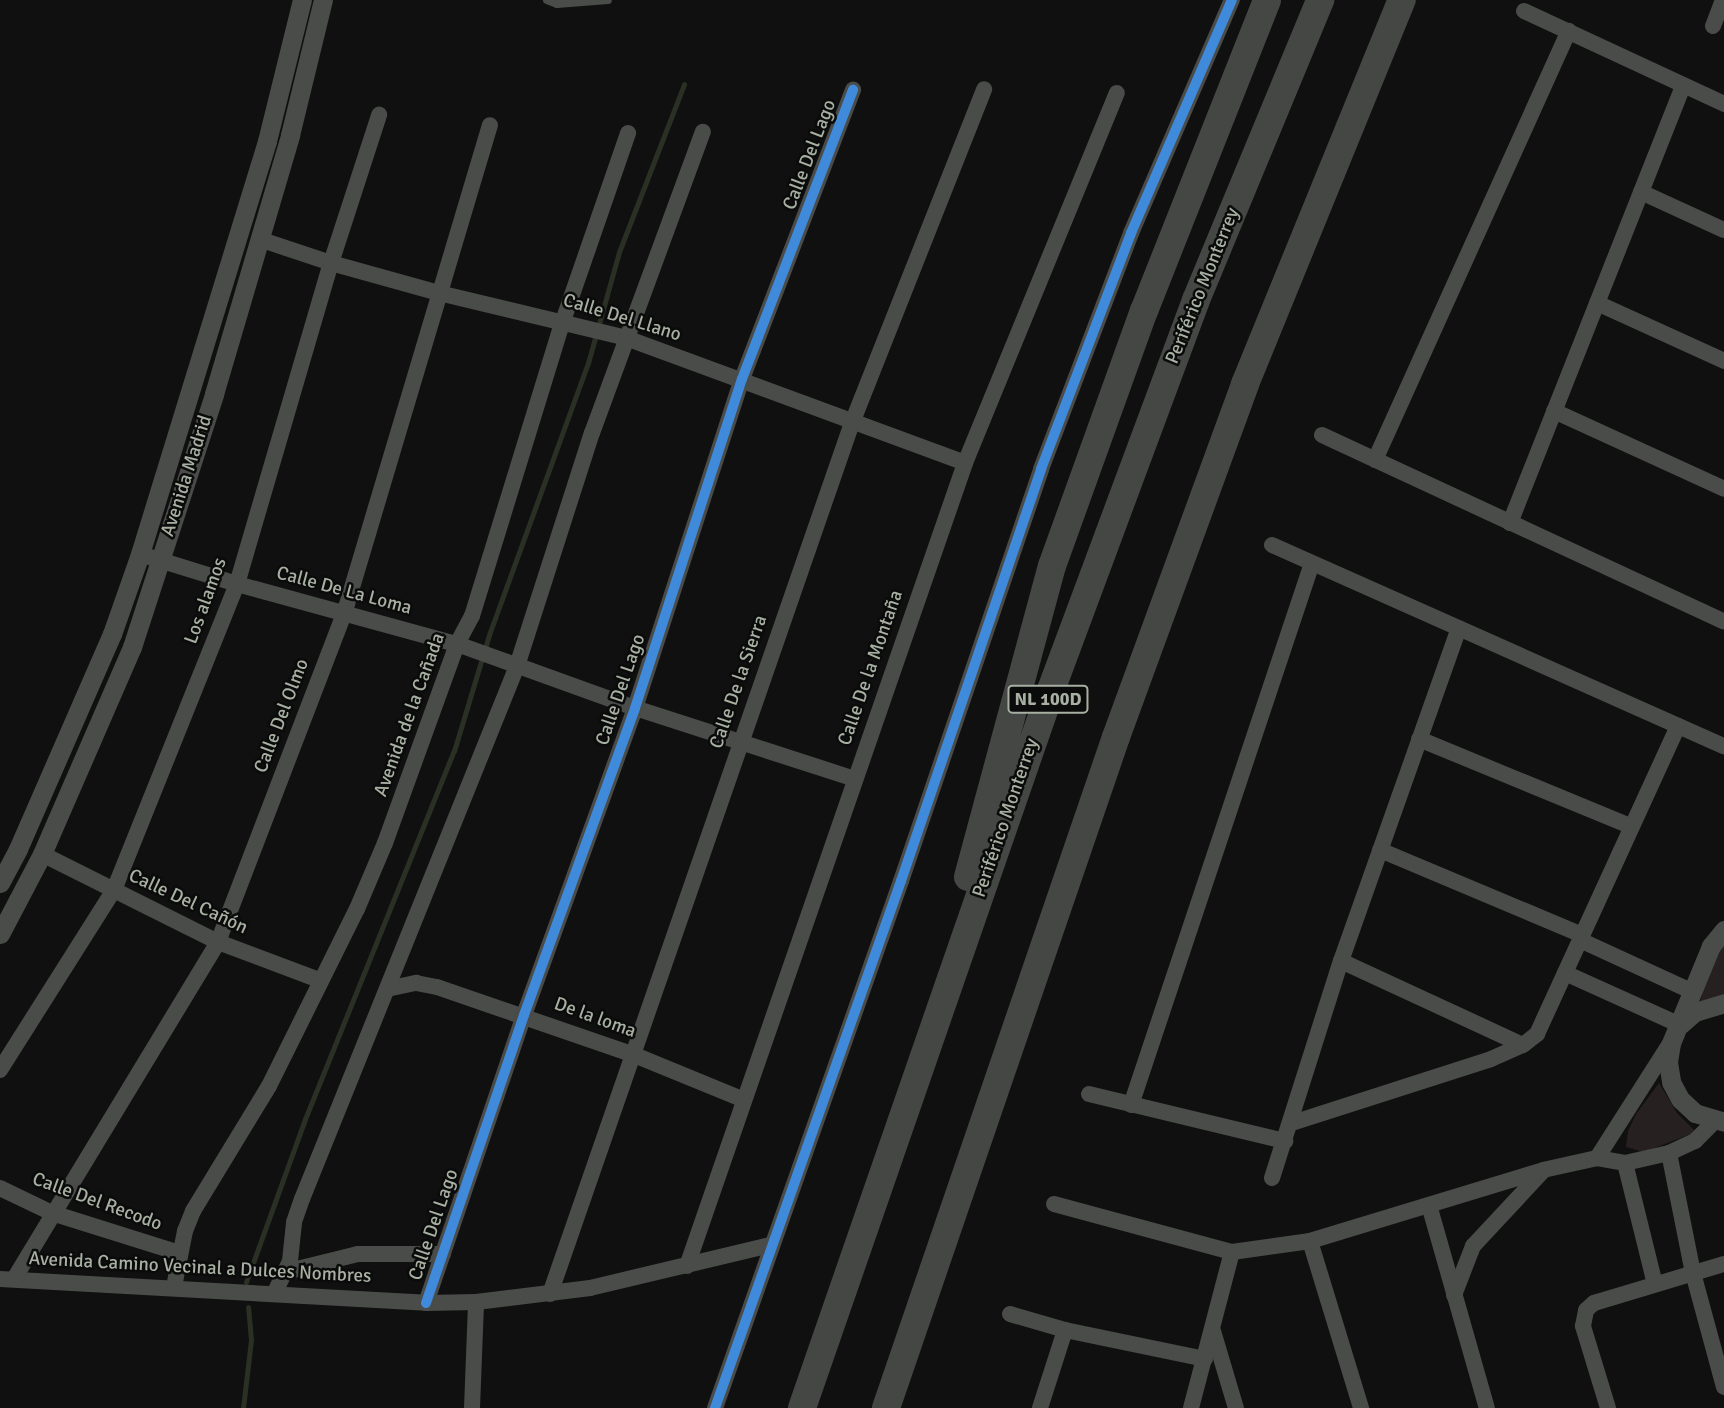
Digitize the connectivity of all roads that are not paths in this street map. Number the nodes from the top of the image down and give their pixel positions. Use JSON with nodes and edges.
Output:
{"nodes":[{"id":1,"x":302,"y":0,"type":"edge"},
{"id":2,"x":323,"y":0,"type":"edge"},
{"id":3,"x":547,"y":0,"type":"edge"},
{"id":4,"x":608,"y":0,"type":"edge"},
{"id":5,"x":1232,"y":0,"type":"edge"},
{"id":6,"x":1268,"y":0,"type":"edge"},
{"id":7,"x":1320,"y":0,"type":"edge"},
{"id":8,"x":1402,"y":0,"type":"edge"},
{"id":9,"x":1723,"y":0,"type":"edge"},
{"id":10,"x":1524,"y":11,"type":"dead end"},
{"id":11,"x":1713,"y":26,"type":"dead end"},
{"id":12,"x":1569,"y":31,"type":"junction"},
{"id":13,"x":1683,"y":85,"type":"junction"},
{"id":14,"x":984,"y":89,"type":"dead end"},
{"id":15,"x":853,"y":90,"type":"dead end"},
{"id":16,"x":1117,"y":93,"type":"dead end"},
{"id":17,"x":1724,"y":104,"type":"edge"},
{"id":18,"x":379,"y":116,"type":"dead end"},
{"id":19,"x":490,"y":125,"type":"dead end"},
{"id":20,"x":704,"y":132,"type":"dead end"},
{"id":21,"x":628,"y":133,"type":"dead end"},
{"id":22,"x":1641,"y":192,"type":"junction"},
{"id":23,"x":1724,"y":230,"type":"edge"},
{"id":24,"x":260,"y":239,"type":"junction"},
{"id":25,"x":331,"y":263,"type":"junction"},
{"id":26,"x":439,"y":293,"type":"junction"},
{"id":27,"x":1597,"y":303,"type":"junction"},
{"id":28,"x":563,"y":321,"type":"junction"},
{"id":29,"x":621,"y":336,"type":"junction"},
{"id":30,"x":1724,"y":361,"type":"edge"},
{"id":31,"x":742,"y":379,"type":"junction"},
{"id":32,"x":1554,"y":411,"type":"junction"},
{"id":33,"x":852,"y":423,"type":"junction"},
{"id":34,"x":1322,"y":435,"type":"dead end"},
{"id":35,"x":1375,"y":460,"type":"junction"},
{"id":36,"x":965,"y":463,"type":"junction"},
{"id":37,"x":1724,"y":489,"type":"edge"},
{"id":38,"x":1510,"y":523,"type":"junction"},
{"id":39,"x":1272,"y":545,"type":"dead end"},
{"id":40,"x":140,"y":554,"type":"junction"},
{"id":41,"x":160,"y":560,"type":"junction"},
{"id":42,"x":1312,"y":563,"type":"junction"},
{"id":43,"x":237,"y":584,"type":"junction"},
{"id":44,"x":345,"y":611,"type":"junction"},
{"id":45,"x":1724,"y":622,"type":"edge"},
{"id":46,"x":1459,"y":628,"type":"junction"},
{"id":47,"x":463,"y":646,"type":"junction"},
{"id":48,"x":512,"y":664,"type":"junction"},
{"id":49,"x":635,"y":708,"type":"junction"},
{"id":50,"x":1678,"y":726,"type":"junction"},
{"id":51,"x":1419,"y":739,"type":"junction"},
{"id":52,"x":740,"y":742,"type":"junction"},
{"id":53,"x":1724,"y":746,"type":"edge"},
{"id":54,"x":855,"y":779,"type":"junction"},
{"id":55,"x":1632,"y":827,"type":"junction"},
{"id":56,"x":1380,"y":850,"type":"junction"},
{"id":57,"x":41,"y":854,"type":"junction"},
{"id":58,"x":0,"y":883,"type":"edge"},
{"id":59,"x":114,"y":890,"type":"junction"},
{"id":60,"x":1724,"y":930,"type":"edge"},
{"id":61,"x":0,"y":933,"type":"edge"},
{"id":62,"x":1581,"y":937,"type":"junction"},
{"id":63,"x":218,"y":942,"type":"junction"},
{"id":64,"x":960,"y":948,"type":"junction"},
{"id":65,"x":1341,"y":961,"type":"junction"},
{"id":66,"x":1565,"y":973,"type":"junction"},
{"id":67,"x":319,"y":980,"type":"junction"},
{"id":68,"x":387,"y":989,"type":"junction"},
{"id":69,"x":1693,"y":992,"type":"junction"},
{"id":70,"x":1724,"y":1003,"type":"edge"},
{"id":71,"x":524,"y":1015,"type":"junction"},
{"id":72,"x":1680,"y":1025,"type":"junction"},
{"id":73,"x":1671,"y":1043,"type":"junction"},
{"id":74,"x":1523,"y":1045,"type":"junction"},
{"id":75,"x":632,"y":1054,"type":"junction"},
{"id":76,"x":0,"y":1070,"type":"edge"},
{"id":77,"x":1089,"y":1094,"type":"dead end"},
{"id":78,"x":744,"y":1100,"type":"junction"},
{"id":79,"x":1131,"y":1105,"type":"junction"},
{"id":80,"x":1720,"y":1121,"type":"edge"},
{"id":81,"x":1292,"y":1123,"type":"junction"},
{"id":82,"x":1285,"y":1141,"type":"junction"},
{"id":83,"x":1669,"y":1153,"type":"junction"},
{"id":84,"x":1597,"y":1158,"type":"junction"},
{"id":85,"x":1625,"y":1163,"type":"junction"},
{"id":86,"x":1543,"y":1170,"type":"junction"},
{"id":87,"x":1272,"y":1178,"type":"dead end"},
{"id":88,"x":0,"y":1188,"type":"edge"},
{"id":89,"x":1054,"y":1204,"type":"dead end"},
{"id":90,"x":1429,"y":1205,"type":"junction"},
{"id":91,"x":52,"y":1213,"type":"junction"},
{"id":92,"x":1310,"y":1241,"type":"junction"},
{"id":93,"x":770,"y":1245,"type":"junction"},
{"id":94,"x":1232,"y":1252,"type":"junction"},
{"id":95,"x":180,"y":1254,"type":"junction"},
{"id":96,"x":443,"y":1254,"type":"junction"},
{"id":97,"x":1724,"y":1264,"type":"edge"},
{"id":98,"x":687,"y":1266,"type":"junction"},
{"id":99,"x":285,"y":1272,"type":"junction"},
{"id":100,"x":1693,"y":1273,"type":"junction"},
{"id":101,"x":7,"y":1279,"type":"edge"},
{"id":102,"x":1655,"y":1284,"type":"junction"},
{"id":103,"x":174,"y":1287,"type":"junction"},
{"id":104,"x":275,"y":1292,"type":"junction"},
{"id":105,"x":550,"y":1294,"type":"junction"},
{"id":106,"x":1454,"y":1295,"type":"junction"},
{"id":107,"x":476,"y":1302,"type":"junction"},
{"id":108,"x":426,"y":1303,"type":"junction"},
{"id":109,"x":1010,"y":1314,"type":"dead end"},
{"id":110,"x":1065,"y":1330,"type":"junction"},
{"id":111,"x":1213,"y":1331,"type":"junction"},
{"id":112,"x":1205,"y":1359,"type":"junction"},
{"id":113,"x":1724,"y":1387,"type":"edge"},
{"id":114,"x":472,"y":1408,"type":"edge"},
{"id":115,"x":715,"y":1408,"type":"edge"},
{"id":116,"x":802,"y":1408,"type":"edge"},
{"id":117,"x":886,"y":1408,"type":"edge"},
{"id":118,"x":1040,"y":1408,"type":"edge"},
{"id":119,"x":1191,"y":1408,"type":"edge"},
{"id":120,"x":1236,"y":1408,"type":"edge"},
{"id":121,"x":1361,"y":1408,"type":"edge"},
{"id":122,"x":1486,"y":1408,"type":"edge"},
{"id":123,"x":1608,"y":1408,"type":"edge"}],
"edges":[{"from":1,"to":40,"type":"street","name":"Avenida Madrid"},
{"from":2,"to":24,"type":"street","name":"Avenida Madrid"},
{"from":3,"to":4,"type":"lane"},
{"from":5,"to":93,"type":"street"},
{"from":6,"to":64,"type":"highway"},
{"from":7,"to":64,"type":"highway","name":"Periférico Monterrey","number":"NL 100D"},
{"from":8,"to":117,"type":"highway"},
{"from":9,"to":11,"type":"street"},
{"from":10,"to":12,"type":"street"},
{"from":12,"to":13,"type":"street"},
{"from":12,"to":35,"type":"street"},
{"from":13,"to":17,"type":"street"},
{"from":13,"to":22,"type":"street"},
{"from":14,"to":33,"type":"street","name":"Calle De la Sierra"},
{"from":15,"to":31,"type":"street","name":"Calle Del Lago"},
{"from":16,"to":36,"type":"street","name":"Calle De la Montaña"},
{"from":18,"to":25,"type":"street","name":"Los alamos"},
{"from":19,"to":26,"type":"street","name":"Calle Del Olmo"},
{"from":20,"to":29,"type":"street"},
{"from":21,"to":28,"type":"street","name":"Avenida de la Cañada"},
{"from":22,"to":23,"type":"street"},
{"from":22,"to":27,"type":"street"},
{"from":24,"to":25,"type":"street","name":"Calle Del Llano"},
{"from":24,"to":41,"type":"street","name":"Avenida Madrid"},
{"from":25,"to":26,"type":"street","name":"Calle Del Llano"},
{"from":25,"to":43,"type":"street","name":"Los alamos"},
{"from":26,"to":28,"type":"street","name":"Calle Del Llano"},
{"from":26,"to":44,"type":"street","name":"Calle Del Olmo"},
{"from":27,"to":30,"type":"street"},
{"from":27,"to":32,"type":"street"},
{"from":28,"to":29,"type":"street","name":"Calle Del Llano"},
{"from":28,"to":47,"type":"street","name":"Avenida de la Cañada"},
{"from":29,"to":31,"type":"street","name":"Calle Del Llano"},
{"from":29,"to":48,"type":"street"},
{"from":31,"to":33,"type":"street","name":"Calle Del Llano"},
{"from":31,"to":49,"type":"street","name":"Calle Del Lago"},
{"from":32,"to":37,"type":"street"},
{"from":32,"to":38,"type":"street"},
{"from":33,"to":36,"type":"street","name":"Calle Del Llano"},
{"from":33,"to":52,"type":"street","name":"Calle De la Sierra"},
{"from":34,"to":35,"type":"street"},
{"from":35,"to":38,"type":"street"},
{"from":36,"to":54,"type":"street","name":"Calle De la Montaña"},
{"from":38,"to":45,"type":"street"},
{"from":39,"to":42,"type":"street"},
{"from":40,"to":41,"type":"street","name":"Calle De La Loma"},
{"from":40,"to":58,"type":"street","name":"Avenida Madrid"},
{"from":41,"to":43,"type":"street","name":"Calle De La Loma"},
{"from":41,"to":57,"type":"street","name":"Avenida Madrid"},
{"from":42,"to":46,"type":"street"},
{"from":42,"to":79,"type":"street"},
{"from":43,"to":44,"type":"street","name":"Calle De La Loma"},
{"from":43,"to":59,"type":"street","name":"Los alamos"},
{"from":44,"to":47,"type":"street","name":"Calle De La Loma"},
{"from":44,"to":63,"type":"street","name":"Calle Del Olmo"},
{"from":46,"to":50,"type":"street"},
{"from":46,"to":51,"type":"street"},
{"from":47,"to":48,"type":"street","name":"Calle De La Loma"},
{"from":47,"to":67,"type":"street","name":"Avenida de la Cañada"},
{"from":48,"to":49,"type":"street","name":"Calle De La Loma"},
{"from":48,"to":68,"type":"street"},
{"from":49,"to":52,"type":"street","name":"Calle De La Loma"},
{"from":49,"to":71,"type":"street","name":"Calle Del Lago"},
{"from":50,"to":53,"type":"street"},
{"from":50,"to":55,"type":"street"},
{"from":51,"to":55,"type":"street"},
{"from":51,"to":56,"type":"street"},
{"from":52,"to":54,"type":"street","name":"Calle De La Loma"},
{"from":52,"to":75,"type":"street","name":"Calle De la Sierra"},
{"from":54,"to":78,"type":"street","name":"Calle De la Montaña"},
{"from":55,"to":62,"type":"street"},
{"from":56,"to":62,"type":"street"},
{"from":56,"to":65,"type":"street"},
{"from":57,"to":59,"type":"street","name":"Calle Del Cañón"},
{"from":57,"to":61,"type":"street","name":"Avenida Madrid"},
{"from":59,"to":63,"type":"street","name":"Calle Del Cañón"},
{"from":59,"to":76,"type":"street","name":"Los alamos"},
{"from":60,"to":69,"type":"street"},
{"from":62,"to":66,"type":"street"},
{"from":62,"to":69,"type":"street"},
{"from":63,"to":67,"type":"street","name":"Calle Del Cañón"},
{"from":63,"to":91,"type":"street","name":"Calle Del Olmo"},
{"from":64,"to":116,"type":"highway","name":"Periférico Monterrey","number":"NL 100D"},
{"from":65,"to":74,"type":"street"},
{"from":65,"to":81,"type":"street"},
{"from":66,"to":72,"type":"street"},
{"from":66,"to":74,"type":"street"},
{"from":67,"to":95,"type":"street","name":"Avenida de la Cañada"},
{"from":68,"to":71,"type":"street","name":"De la loma"},
{"from":68,"to":99,"type":"street"},
{"from":69,"to":72,"type":"street"},
{"from":70,"to":72,"type":"street"},
{"from":71,"to":75,"type":"street","name":"De la loma"},
{"from":71,"to":96,"type":"street","name":"Calle Del Lago"},
{"from":72,"to":73,"type":"street"},
{"from":73,"to":80,"type":"street"},
{"from":73,"to":84,"type":"street"},
{"from":74,"to":81,"type":"street"},
{"from":75,"to":78,"type":"street","name":"De la loma"},
{"from":75,"to":105,"type":"street","name":"Calle De la Sierra"},
{"from":77,"to":79,"type":"street"},
{"from":78,"to":98,"type":"street","name":"Calle De la Montaña"},
{"from":79,"to":82,"type":"street"},
{"from":80,"to":83,"type":"street"},
{"from":81,"to":82,"type":"street"},
{"from":82,"to":87,"type":"street"},
{"from":83,"to":85,"type":"street"},
{"from":83,"to":100,"type":"street"},
{"from":84,"to":85,"type":"street"},
{"from":84,"to":86,"type":"street"},
{"from":85,"to":102,"type":"street"},
{"from":86,"to":90,"type":"street"},
{"from":86,"to":106,"type":"street"},
{"from":88,"to":91,"type":"street","name":"Calle Del Recodo"},
{"from":89,"to":94,"type":"street"},
{"from":90,"to":92,"type":"street"},
{"from":90,"to":106,"type":"street"},
{"from":91,"to":95,"type":"street","name":"Calle Del Recodo"},
{"from":91,"to":101,"type":"street","name":"Calle Del Olmo"},
{"from":92,"to":94,"type":"street"},
{"from":92,"to":121,"type":"street"},
{"from":93,"to":98,"type":"street","name":"Avenida Camino Vecinal a Dulces Nombres"},
{"from":93,"to":115,"type":"street"},
{"from":94,"to":111,"type":"street"},
{"from":95,"to":103,"type":"street","name":"Avenida de la Cañada"},
{"from":96,"to":99,"type":"street"},
{"from":96,"to":108,"type":"street","name":"Calle Del Lago"},
{"from":97,"to":100,"type":"street"},
{"from":98,"to":105,"type":"street","name":"Avenida Camino Vecinal a Dulces Nombres"},
{"from":99,"to":104,"type":"street"},
{"from":100,"to":102,"type":"street"},
{"from":100,"to":113,"type":"street"},
{"from":101,"to":103,"type":"street","name":"Avenida Camino Vecinal a Dulces Nombres"},
{"from":102,"to":123,"type":"street"},
{"from":103,"to":104,"type":"street","name":"Avenida Camino Vecinal a Dulces Nombres"},
{"from":104,"to":108,"type":"street","name":"Avenida Camino Vecinal a Dulces Nombres"},
{"from":105,"to":107,"type":"street","name":"Avenida Camino Vecinal a Dulces Nombres"},
{"from":106,"to":122,"type":"street"},
{"from":107,"to":108,"type":"street","name":"Avenida Camino Vecinal a Dulces Nombres"},
{"from":107,"to":114,"type":"street"},
{"from":109,"to":110,"type":"street"},
{"from":110,"to":112,"type":"street"},
{"from":110,"to":118,"type":"street"},
{"from":111,"to":112,"type":"street"},
{"from":111,"to":120,"type":"street"},
{"from":112,"to":119,"type":"street"}]}
